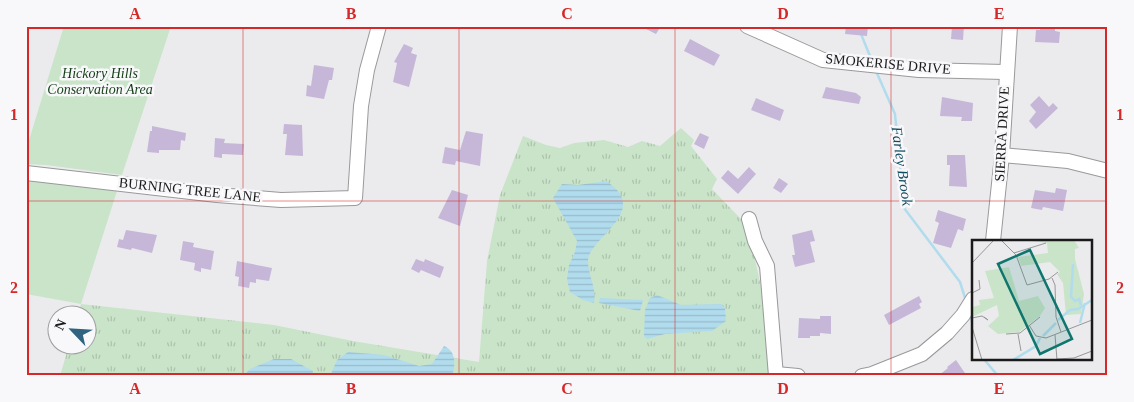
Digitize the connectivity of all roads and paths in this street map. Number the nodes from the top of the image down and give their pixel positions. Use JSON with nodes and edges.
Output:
{"nodes":[{"id":1,"x":379,"y":26,"type":"edge"},
{"id":2,"x":747,"y":26,"type":"edge"},
{"id":3,"x":1010,"y":26,"type":"edge"},
{"id":4,"x":1006,"y":72,"type":"junction"},
{"id":5,"x":1002,"y":156,"type":"junction"},
{"id":6,"x":1108,"y":171,"type":"edge"},
{"id":7,"x":26,"y":172,"type":"edge"},
{"id":8,"x":749,"y":219,"type":"dead end"},
{"id":9,"x":993,"y":240,"type":"edge"},
{"id":10,"x":972,"y":300,"type":"edge"},
{"id":11,"x":776,"y":375,"type":"edge"},
{"id":12,"x":798,"y":376,"type":"edge"},
{"id":13,"x":862,"y":376,"type":"edge"}],
"edges":[{"from":1,"to":7,"type":"street","name":"BURNING TREE LANE"},
{"from":2,"to":4,"type":"street","name":"SMOKERISE DRIVE"},
{"from":3,"to":4,"type":"street","name":"SIERRA DRIVE"},
{"from":4,"to":5,"type":"street","name":"SIERRA DRIVE"},
{"from":5,"to":6,"type":"street"},
{"from":5,"to":9,"type":"street","name":"SIERRA DRIVE"},
{"from":8,"to":11,"type":"street"},
{"from":10,"to":13,"type":"street"},
{"from":11,"to":12,"type":"street"}]}
